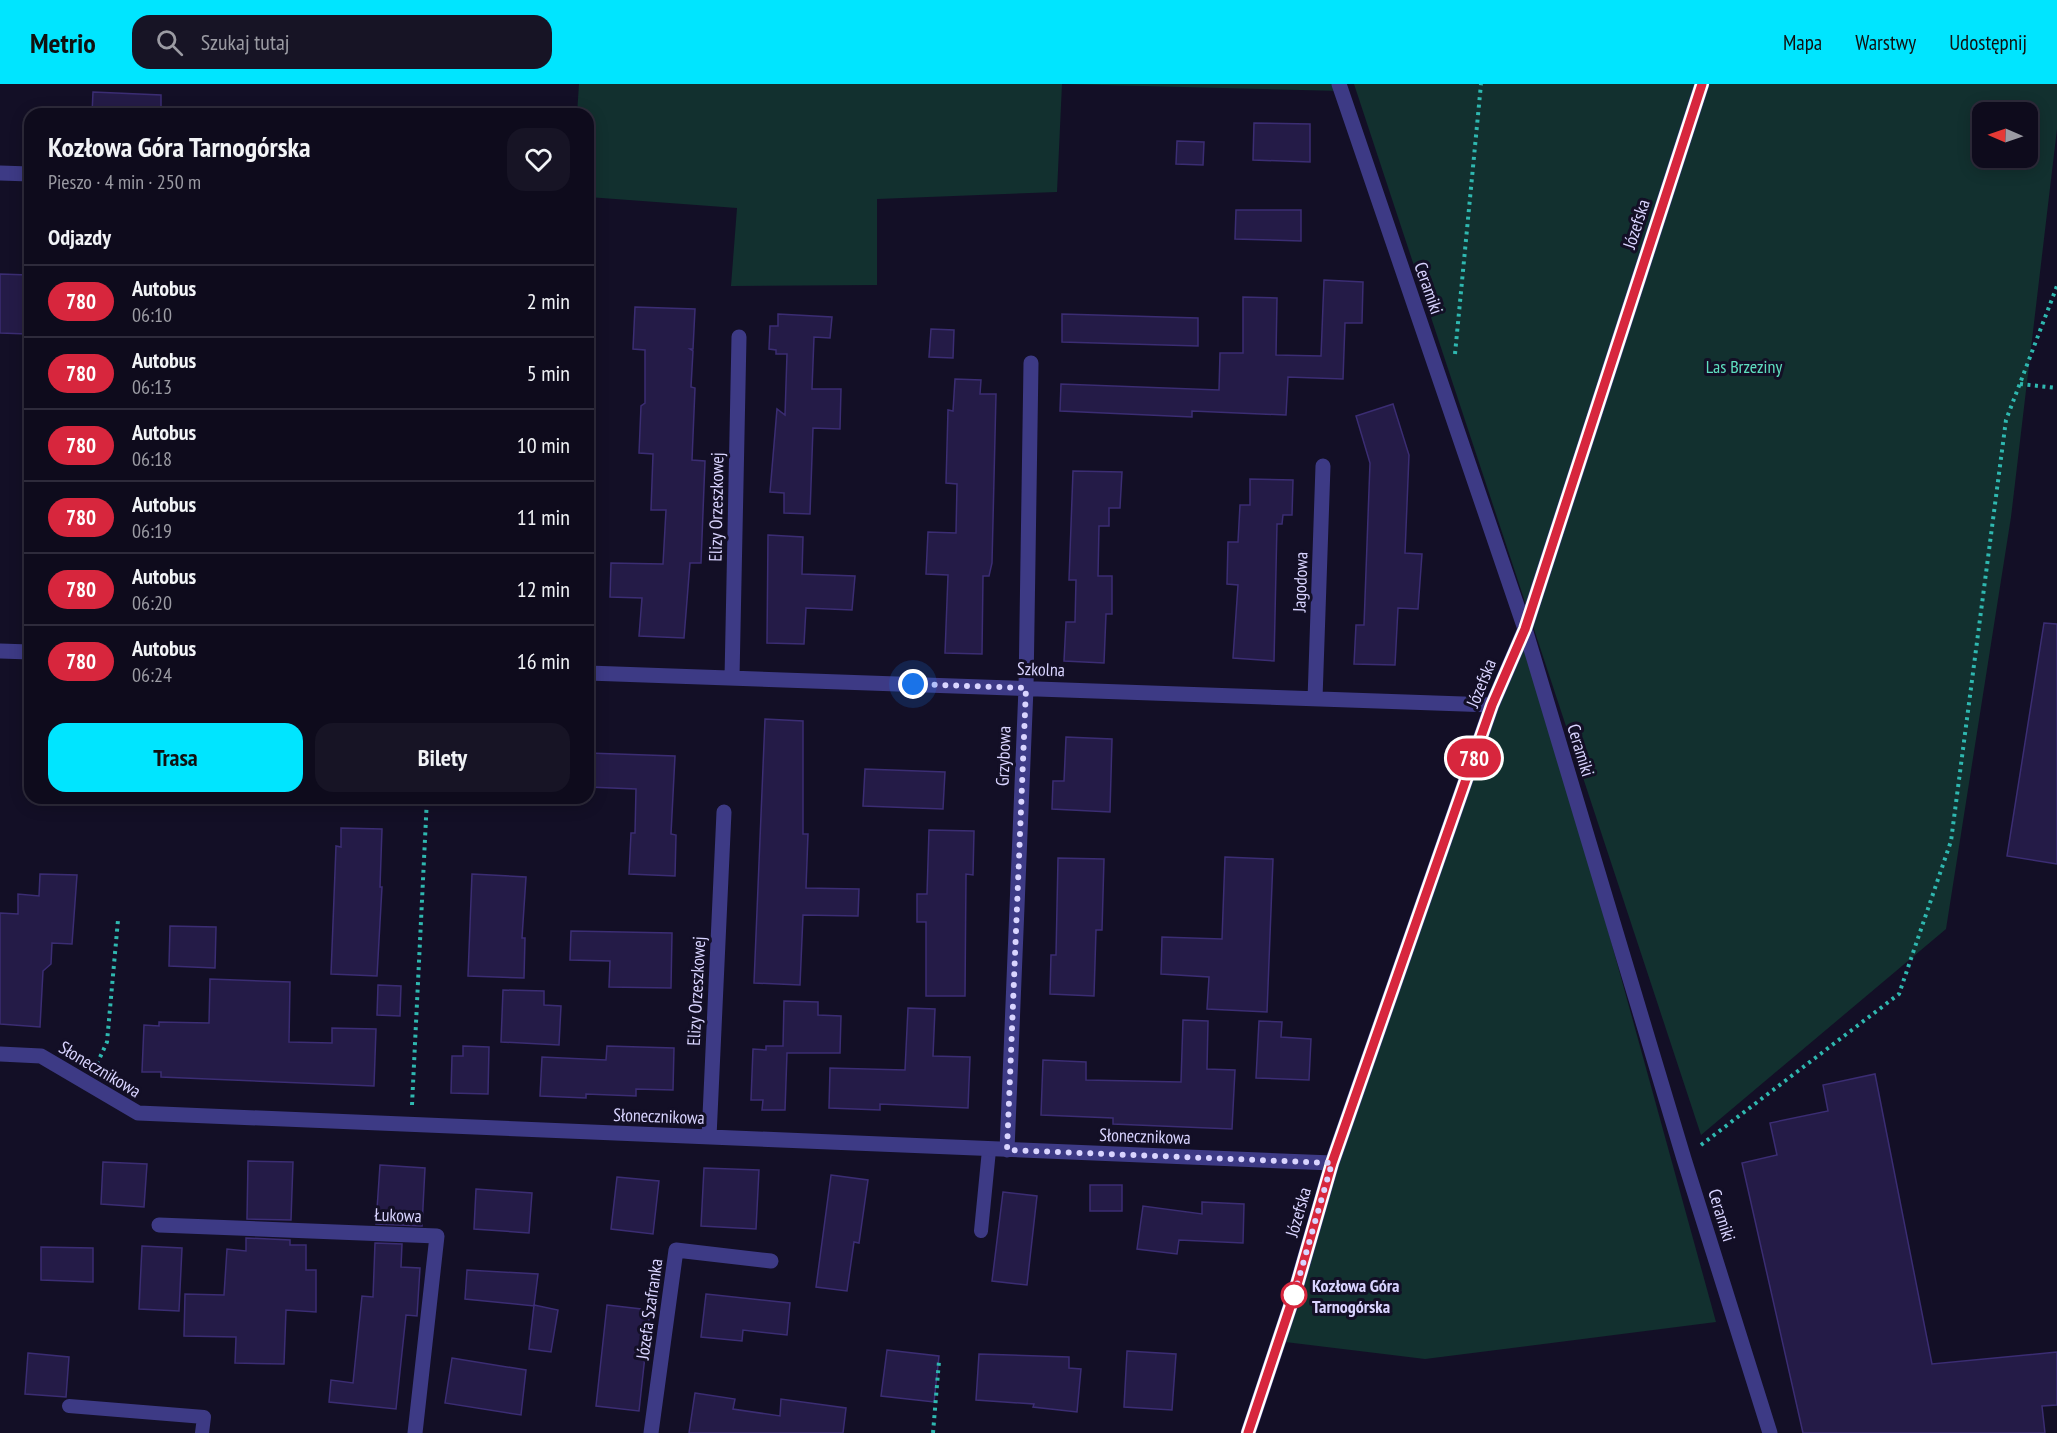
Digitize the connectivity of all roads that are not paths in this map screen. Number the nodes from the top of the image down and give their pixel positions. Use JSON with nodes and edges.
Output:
{"nodes":[{"id":1,"x":1339,"y":84,"type":"edge"},
{"id":2,"x":1702,"y":84,"type":"edge"},
{"id":3,"x":0,"y":173,"type":"edge"},
{"id":4,"x":24,"y":174,"type":"edge"},
{"id":5,"x":740,"y":337,"type":"dead end"},
{"id":6,"x":1030,"y":363,"type":"dead end"},
{"id":7,"x":1323,"y":466,"type":"dead end"},
{"id":8,"x":1525,"y":629,"type":"junction"},
{"id":9,"x":0,"y":651,"type":"edge"},
{"id":10,"x":24,"y":652,"type":"edge"},
{"id":11,"x":594,"y":673,"type":"edge"},
{"id":12,"x":732,"y":678,"type":"junction"},
{"id":13,"x":1026,"y":688,"type":"junction"},
{"id":14,"x":1315,"y":699,"type":"junction"},
{"id":15,"x":1492,"y":705,"type":"junction"},
{"id":16,"x":724,"y":812,"type":"dead end"},
{"id":17,"x":0,"y":1054,"type":"edge"},
{"id":18,"x":709,"y":1137,"type":"junction"},
{"id":19,"x":989,"y":1150,"type":"junction"},
{"id":20,"x":1007,"y":1150,"type":"junction"},
{"id":21,"x":1332,"y":1163,"type":"junction"},
{"id":22,"x":159,"y":1225,"type":"dead end"},
{"id":23,"x":981,"y":1231,"type":"dead end"},
{"id":24,"x":771,"y":1261,"type":"dead end"},
{"id":25,"x":69,"y":1406,"type":"dead end"},
{"id":26,"x":202,"y":1433,"type":"edge"},
{"id":27,"x":415,"y":1433,"type":"edge"},
{"id":28,"x":651,"y":1433,"type":"edge"},
{"id":29,"x":1248,"y":1433,"type":"edge"},
{"id":30,"x":1770,"y":1433,"type":"edge"}],
"edges":[{"from":1,"to":8,"type":"street","name":"Ceramiki"},
{"from":2,"to":8,"type":"street","name":"Józefska"},
{"from":3,"to":4,"type":"street"},
{"from":5,"to":12,"type":"street","name":"Elizy Orzeszkowej"},
{"from":6,"to":13,"type":"street","name":"Grzybowa"},
{"from":7,"to":14,"type":"street","name":"Jagodowa"},
{"from":8,"to":15,"type":"street","name":"Józefska"},
{"from":8,"to":30,"type":"street","name":"Ceramiki"},
{"from":9,"to":10,"type":"street"},
{"from":11,"to":12,"type":"street","name":"Szkolna"},
{"from":12,"to":13,"type":"street","name":"Szkolna"},
{"from":13,"to":14,"type":"street","name":"Szkolna"},
{"from":13,"to":20,"type":"street","name":"Grzybowa"},
{"from":14,"to":15,"type":"street","name":"Szkolna"},
{"from":15,"to":21,"type":"street","name":"Józefska"},
{"from":16,"to":18,"type":"street","name":"Elizy Orzeszkowej"},
{"from":17,"to":18,"type":"street","name":"Słonecznikowa"},
{"from":18,"to":19,"type":"street","name":"Słonecznikowa"},
{"from":19,"to":20,"type":"street","name":"Słonecznikowa"},
{"from":19,"to":23,"type":"lane"},
{"from":20,"to":21,"type":"street","name":"Słonecznikowa"},
{"from":21,"to":29,"type":"street","name":"Józefska"},
{"from":22,"to":27,"type":"street","name":"Łukowa"},
{"from":24,"to":28,"type":"street","name":"Józefa Szafranka"},
{"from":25,"to":26,"type":"lane"}]}
